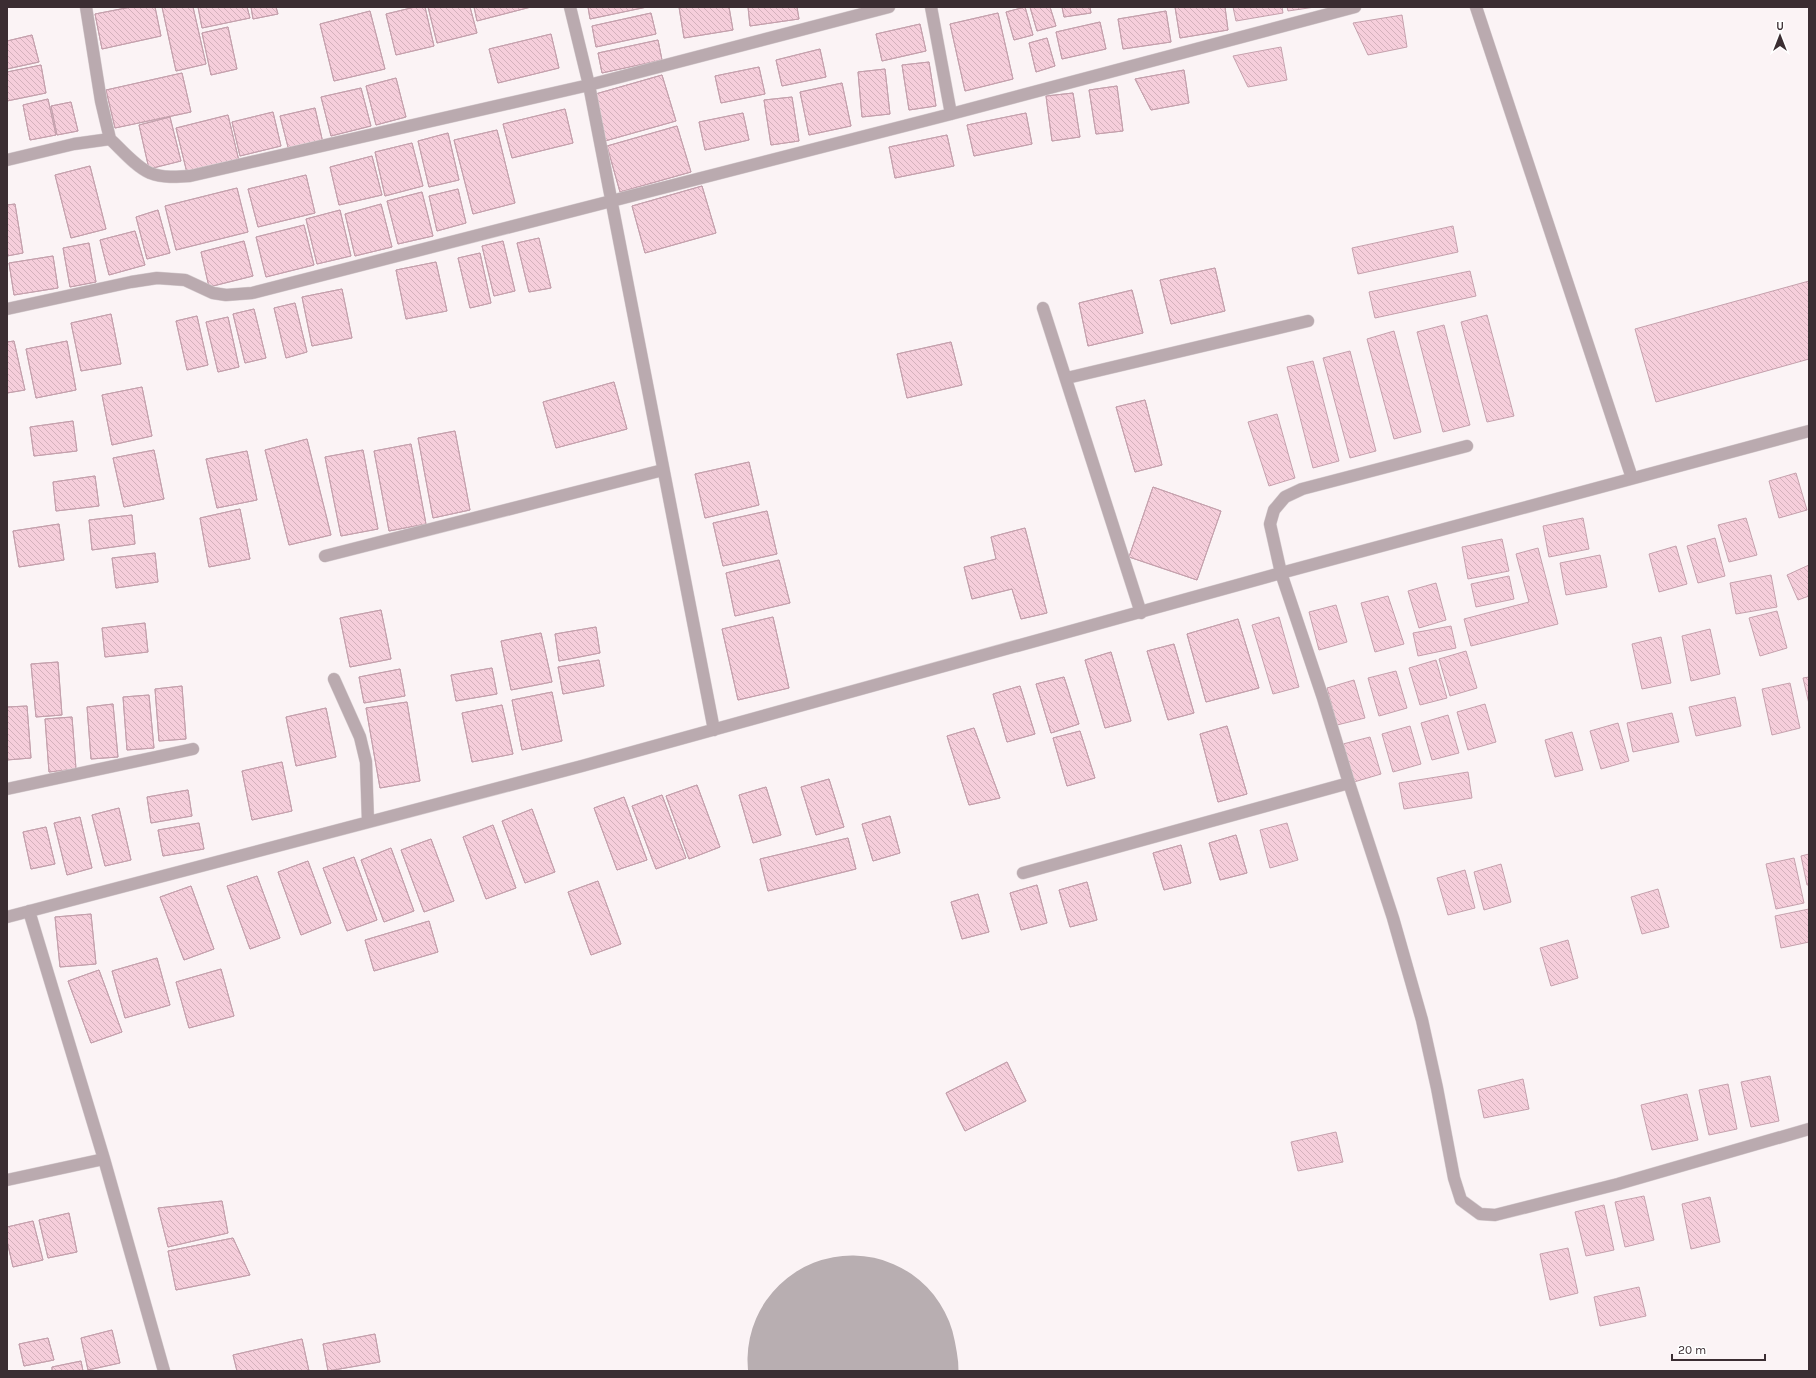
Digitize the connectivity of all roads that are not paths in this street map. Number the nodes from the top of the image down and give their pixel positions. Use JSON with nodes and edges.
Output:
{"nodes":[{"id":1,"x":86,"y":7,"type":"edge"},
{"id":2,"x":570,"y":7,"type":"edge"},
{"id":3,"x":889,"y":7,"type":"edge"},
{"id":4,"x":931,"y":7,"type":"edge"},
{"id":5,"x":1354,"y":7,"type":"edge"},
{"id":6,"x":1476,"y":7,"type":"edge"},
{"id":7,"x":589,"y":85,"type":"junction"},
{"id":8,"x":951,"y":114,"type":"junction"},
{"id":9,"x":110,"y":139,"type":"junction"},
{"id":10,"x":7,"y":160,"type":"edge"},
{"id":11,"x":611,"y":202,"type":"junction"},
{"id":12,"x":1043,"y":308,"type":"dead end"},
{"id":13,"x":7,"y":309,"type":"edge"},
{"id":14,"x":1308,"y":321,"type":"dead end"},
{"id":15,"x":1067,"y":378,"type":"junction"},
{"id":16,"x":1809,"y":431,"type":"edge"},
{"id":17,"x":1467,"y":446,"type":"dead end"},
{"id":18,"x":663,"y":470,"type":"junction"},
{"id":19,"x":1632,"y":478,"type":"junction"},
{"id":20,"x":325,"y":556,"type":"dead end"},
{"id":21,"x":1282,"y":573,"type":"junction"},
{"id":22,"x":1141,"y":613,"type":"junction"},
{"id":23,"x":334,"y":679,"type":"dead end"},
{"id":24,"x":714,"y":730,"type":"junction"},
{"id":25,"x":193,"y":749,"type":"dead end"},
{"id":26,"x":1349,"y":782,"type":"junction"},
{"id":27,"x":7,"y":789,"type":"edge"},
{"id":28,"x":368,"y":822,"type":"junction"},
{"id":29,"x":1023,"y":873,"type":"dead end"},
{"id":30,"x":29,"y":911,"type":"junction"},
{"id":31,"x":7,"y":917,"type":"edge"},
{"id":32,"x":1809,"y":1129,"type":"edge"},
{"id":33,"x":104,"y":1159,"type":"junction"},
{"id":34,"x":7,"y":1180,"type":"edge"},
{"id":35,"x":164,"y":1371,"type":"edge"}],
"edges":[{"from":1,"to":9,"type":"street"},
{"from":2,"to":7,"type":"street"},
{"from":3,"to":7,"type":"street"},
{"from":4,"to":8,"type":"street"},
{"from":5,"to":8,"type":"street"},
{"from":6,"to":19,"type":"street"},
{"from":7,"to":9,"type":"street"},
{"from":7,"to":11,"type":"street"},
{"from":8,"to":11,"type":"street"},
{"from":9,"to":10,"type":"street"},
{"from":11,"to":13,"type":"street"},
{"from":11,"to":18,"type":"street"},
{"from":12,"to":15,"type":"street"},
{"from":14,"to":15,"type":"street"},
{"from":15,"to":22,"type":"street"},
{"from":16,"to":19,"type":"street"},
{"from":17,"to":21,"type":"street"},
{"from":18,"to":20,"type":"street"},
{"from":18,"to":24,"type":"street"},
{"from":19,"to":21,"type":"street"},
{"from":21,"to":22,"type":"street"},
{"from":21,"to":26,"type":"street"},
{"from":22,"to":24,"type":"street"},
{"from":23,"to":28,"type":"street"},
{"from":24,"to":28,"type":"street"},
{"from":25,"to":27,"type":"street"},
{"from":26,"to":29,"type":"street"},
{"from":26,"to":32,"type":"street"},
{"from":28,"to":30,"type":"street"},
{"from":30,"to":31,"type":"street"},
{"from":30,"to":33,"type":"street"},
{"from":33,"to":34,"type":"street"},
{"from":33,"to":35,"type":"street"}]}
